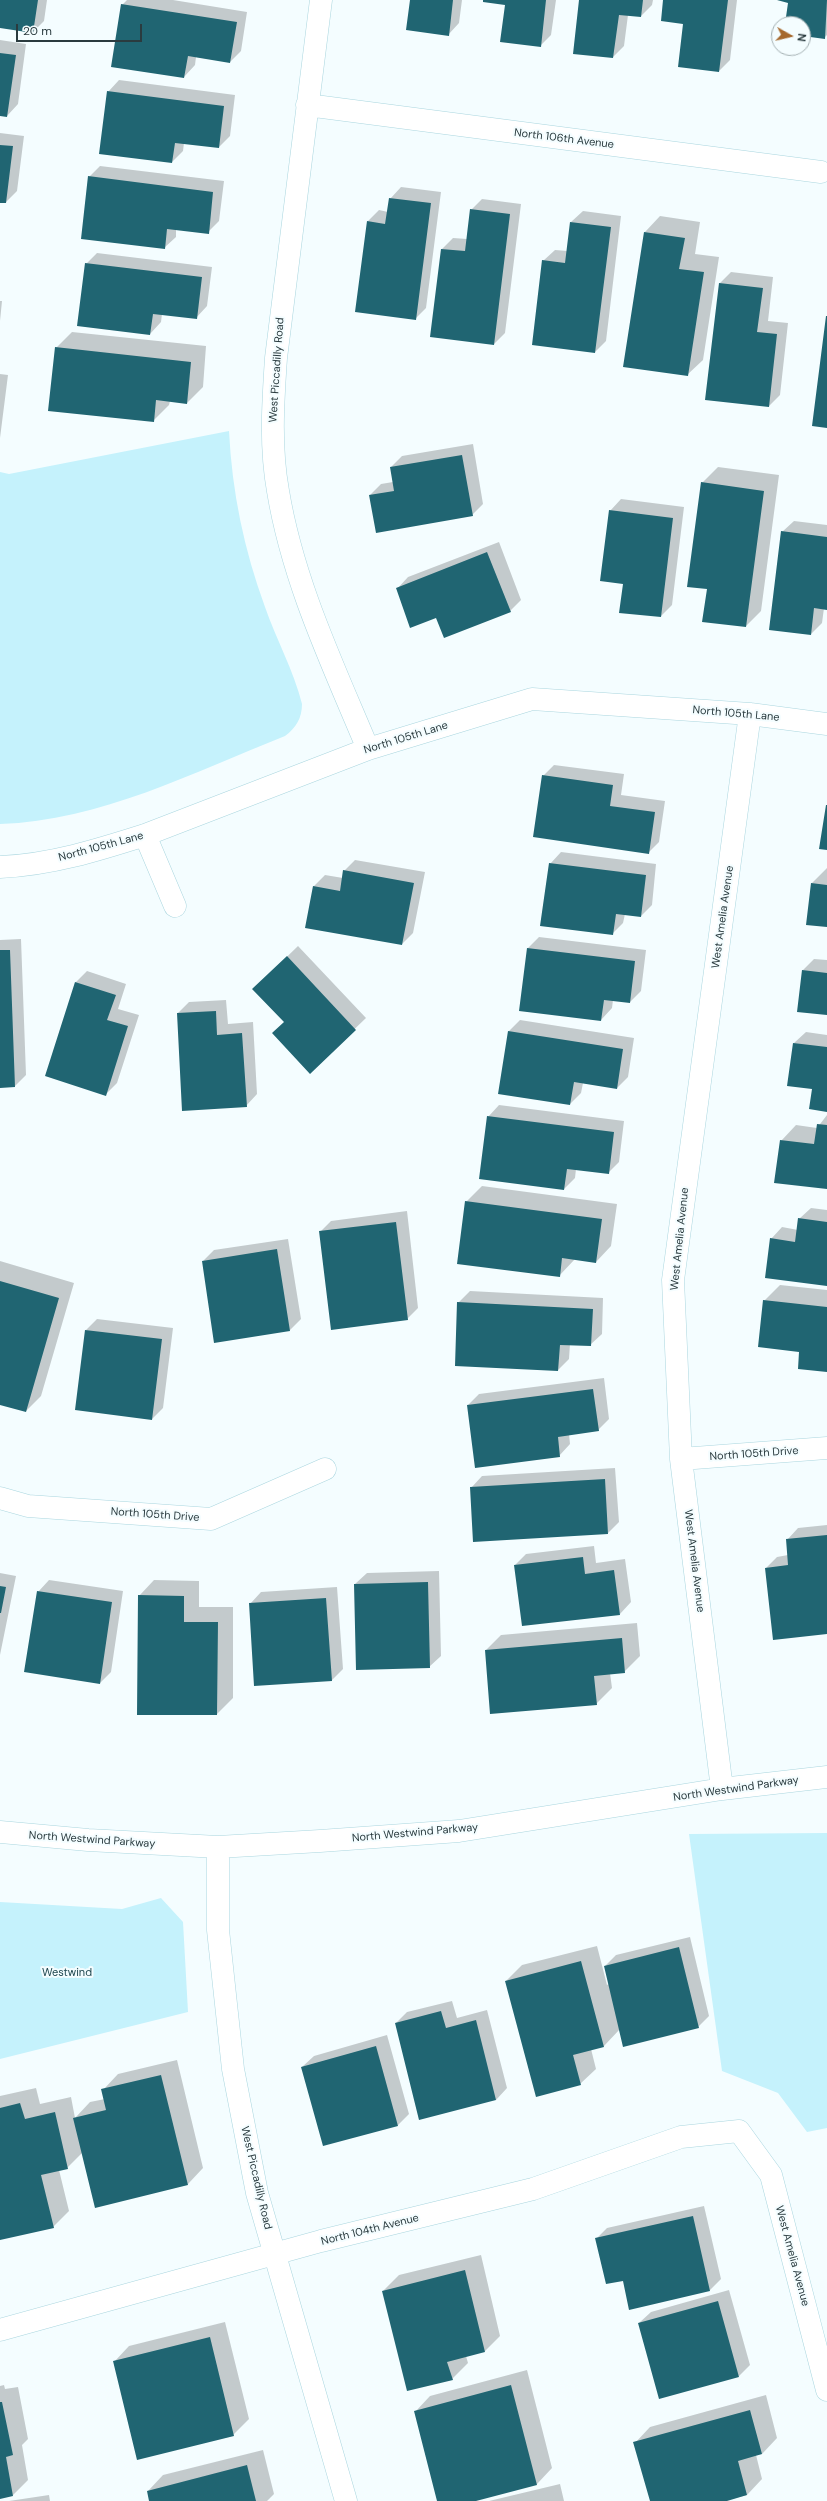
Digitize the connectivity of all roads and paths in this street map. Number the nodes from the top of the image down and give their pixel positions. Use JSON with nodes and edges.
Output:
{"nodes":[{"id":1,"x":321,"y":0,"type":"edge"},
{"id":2,"x":307,"y":105,"type":"junction"},
{"id":3,"x":821,"y":172,"type":"dead end"},
{"id":4,"x":750,"y":714,"type":"junction"},
{"id":5,"x":827,"y":724,"type":"edge"},
{"id":6,"x":368,"y":749,"type":"junction"},
{"id":7,"x":145,"y":835,"type":"junction"},
{"id":8,"x":0,"y":867,"type":"edge"},
{"id":9,"x":175,"y":906,"type":"dead end"},
{"id":10,"x":827,"y":1448,"type":"edge"},
{"id":11,"x":681,"y":1459,"type":"junction"},
{"id":12,"x":325,"y":1469,"type":"dead end"},
{"id":13,"x":0,"y":1498,"type":"edge"},
{"id":14,"x":827,"y":1777,"type":"edge"},
{"id":15,"x":722,"y":1789,"type":"junction"},
{"id":16,"x":0,"y":1832,"type":"edge"},
{"id":17,"x":218,"y":1847,"type":"junction"},
{"id":18,"x":738,"y":2131,"type":"joint"},
{"id":19,"x":276,"y":2255,"type":"junction"},
{"id":20,"x":0,"y":2330,"type":"edge"},
{"id":21,"x":827,"y":2390,"type":"edge"},
{"id":22,"x":346,"y":2501,"type":"edge"}],
"edges":[{"from":1,"to":2,"type":"street","name":"West Piccadilly Road"},
{"from":2,"to":3,"type":"street","name":"North 106th Avenue"},
{"from":2,"to":6,"type":"street","name":"West Piccadilly Road"},
{"from":4,"to":5,"type":"street","name":"North 105th Lane"},
{"from":4,"to":6,"type":"street","name":"North 105th Lane"},
{"from":4,"to":11,"type":"street","name":"West Amelia Avenue"},
{"from":6,"to":7,"type":"street","name":"North 105th Lane"},
{"from":7,"to":8,"type":"street","name":"North 105th Lane"},
{"from":7,"to":9,"type":"street"},
{"from":10,"to":11,"type":"street","name":"North 105th Drive"},
{"from":11,"to":15,"type":"street","name":"West Amelia Avenue"},
{"from":12,"to":13,"type":"street","name":"North 105th Drive"},
{"from":14,"to":15,"type":"street","name":"North Westwind Parkway"},
{"from":15,"to":17,"type":"street","name":"North Westwind Parkway"},
{"from":16,"to":17,"type":"street","name":"North Westwind Parkway"},
{"from":17,"to":19,"type":"street","name":"West Piccadilly Road"},
{"from":18,"to":19,"type":"street","name":"North 104th Avenue"},
{"from":18,"to":21,"type":"street","name":"West Amelia Avenue"},
{"from":19,"to":20,"type":"street","name":"North 104th Avenue"},
{"from":19,"to":22,"type":"street","name":"West Piccadilly Road"}]}
